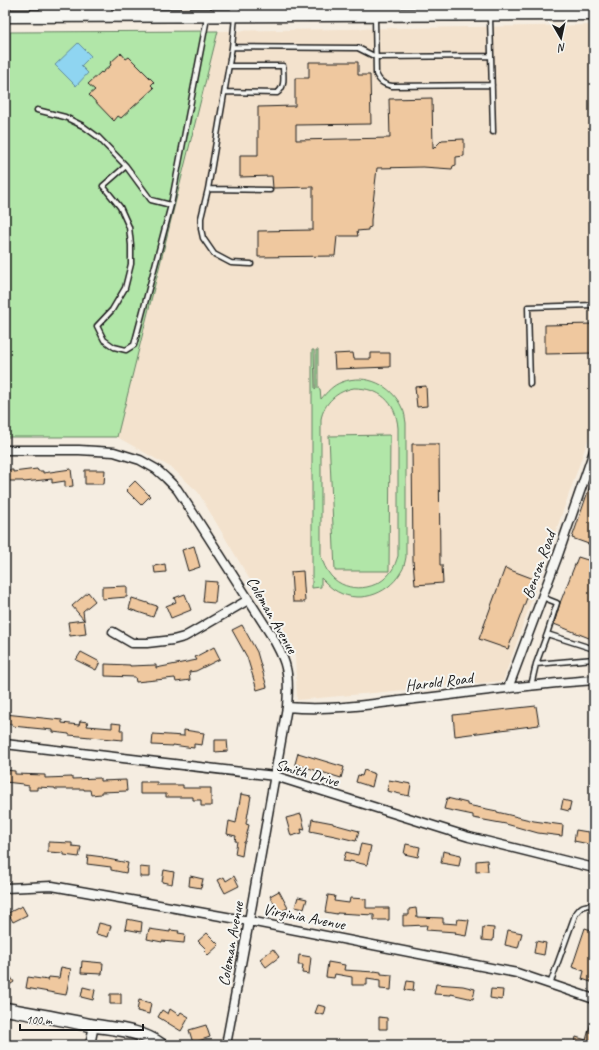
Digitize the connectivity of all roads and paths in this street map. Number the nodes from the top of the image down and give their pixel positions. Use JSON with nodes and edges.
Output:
{"nodes":[{"id":1,"x":107,"y":10,"type":"edge"},
{"id":2,"x":235,"y":10,"type":"edge"},
{"id":3,"x":464,"y":10,"type":"edge"},
{"id":4,"x":490,"y":14,"type":"junction"},
{"id":5,"x":594,"y":14,"type":"edge"},
{"id":6,"x":207,"y":15,"type":"junction"},
{"id":7,"x":375,"y":15,"type":"junction"},
{"id":8,"x":5,"y":16,"type":"edge"},
{"id":9,"x":232,"y":47,"type":"junction"},
{"id":10,"x":491,"y":56,"type":"junction"},
{"id":11,"x":376,"y":57,"type":"junction"},
{"id":12,"x":229,"y":66,"type":"junction"},
{"id":13,"x":492,"y":85,"type":"junction"},
{"id":14,"x":225,"y":92,"type":"junction"},
{"id":15,"x":37,"y":110,"type":"dead end"},
{"id":16,"x":493,"y":132,"type":"dead end"},
{"id":17,"x":126,"y":166,"type":"junction"},
{"id":18,"x":208,"y":188,"type":"junction"},
{"id":19,"x":270,"y":190,"type":"dead end"},
{"id":20,"x":172,"y":205,"type":"junction"},
{"id":21,"x":250,"y":264,"type":"dead end"},
{"id":22,"x":594,"y":305,"type":"edge"},
{"id":23,"x":530,"y":384,"type":"dead end"},
{"id":24,"x":5,"y":450,"type":"edge"},
{"id":25,"x":594,"y":451,"type":"edge"},
{"id":26,"x":542,"y":598,"type":"junction"},
{"id":27,"x":248,"y":600,"type":"junction"},
{"id":28,"x":113,"y":632,"type":"dead end"},
{"id":29,"x":547,"y":634,"type":"junction"},
{"id":30,"x":594,"y":649,"type":"edge"},
{"id":31,"x":594,"y":659,"type":"edge"},
{"id":32,"x":536,"y":664,"type":"junction"},
{"id":33,"x":594,"y":680,"type":"edge"},
{"id":34,"x":531,"y":686,"type":"junction"},
{"id":35,"x":508,"y":688,"type":"junction"},
{"id":36,"x":287,"y":706,"type":"junction"},
{"id":37,"x":5,"y":744,"type":"edge"},
{"id":38,"x":275,"y":776,"type":"junction"},
{"id":39,"x":594,"y":868,"type":"edge"},
{"id":40,"x":5,"y":888,"type":"edge"},
{"id":41,"x":594,"y":905,"type":"edge"},
{"id":42,"x":250,"y":921,"type":"junction"},
{"id":43,"x":550,"y":984,"type":"junction"},
{"id":44,"x":594,"y":999,"type":"edge"},
{"id":45,"x":5,"y":1009,"type":"edge"},
{"id":46,"x":94,"y":1025,"type":"junction"},
{"id":47,"x":90,"y":1045,"type":"edge"},
{"id":48,"x":161,"y":1045,"type":"edge"},
{"id":49,"x":226,"y":1045,"type":"edge"}],
"edges":[{"from":1,"to":6,"type":"main road"},
{"from":1,"to":8,"type":"main road"},
{"from":2,"to":6,"type":"main road"},
{"from":2,"to":7,"type":"main road"},
{"from":2,"to":9,"type":"lane"},
{"from":3,"to":4,"type":"main road"},
{"from":3,"to":7,"type":"main road"},
{"from":4,"to":5,"type":"main road"},
{"from":4,"to":10,"type":"lane"},
{"from":6,"to":20,"type":"lane"},
{"from":7,"to":11,"type":"lane"},
{"from":9,"to":11,"type":"lane"},
{"from":9,"to":12,"type":"lane"},
{"from":10,"to":11,"type":"lane"},
{"from":10,"to":13,"type":"lane"},
{"from":11,"to":13,"type":"lane"},
{"from":12,"to":14,"type":"lane"},
{"from":12,"to":14,"type":"lane"},
{"from":13,"to":16,"type":"lane"},
{"from":14,"to":18,"type":"lane"},
{"from":15,"to":17,"type":"lane"},
{"from":17,"to":20,"type":"lane"},
{"from":17,"to":20,"type":"lane"},
{"from":18,"to":19,"type":"lane"},
{"from":18,"to":21,"type":"lane"},
{"from":22,"to":23,"type":"lane"},
{"from":24,"to":27,"type":"street","name":"Coleman Avenue"},
{"from":25,"to":26,"type":"street","name":"Benson Road"},
{"from":26,"to":29,"type":"lane"},
{"from":26,"to":35,"type":"street","name":"Benson Road"},
{"from":27,"to":28,"type":"street"},
{"from":27,"to":36,"type":"street","name":"Coleman Avenue"},
{"from":29,"to":30,"type":"lane"},
{"from":29,"to":32,"type":"lane"},
{"from":31,"to":32,"type":"lane"},
{"from":32,"to":34,"type":"lane"},
{"from":33,"to":34,"type":"street","name":"Harold Road"},
{"from":34,"to":35,"type":"street","name":"Harold Road"},
{"from":35,"to":36,"type":"street","name":"Harold Road"},
{"from":36,"to":38,"type":"street","name":"Coleman Avenue"},
{"from":37,"to":38,"type":"street","name":"Smith Drive"},
{"from":38,"to":39,"type":"street","name":"Smith Drive"},
{"from":38,"to":42,"type":"street","name":"Coleman Avenue"},
{"from":40,"to":42,"type":"street","name":"Virginia Avenue"},
{"from":41,"to":43,"type":"lane"},
{"from":42,"to":43,"type":"street","name":"Virginia Avenue"},
{"from":42,"to":49,"type":"street","name":"Coleman Avenue"},
{"from":43,"to":44,"type":"street","name":"Virginia Avenue"},
{"from":45,"to":46,"type":"main road"},
{"from":46,"to":47,"type":"street"},
{"from":46,"to":48,"type":"main road"}]}
